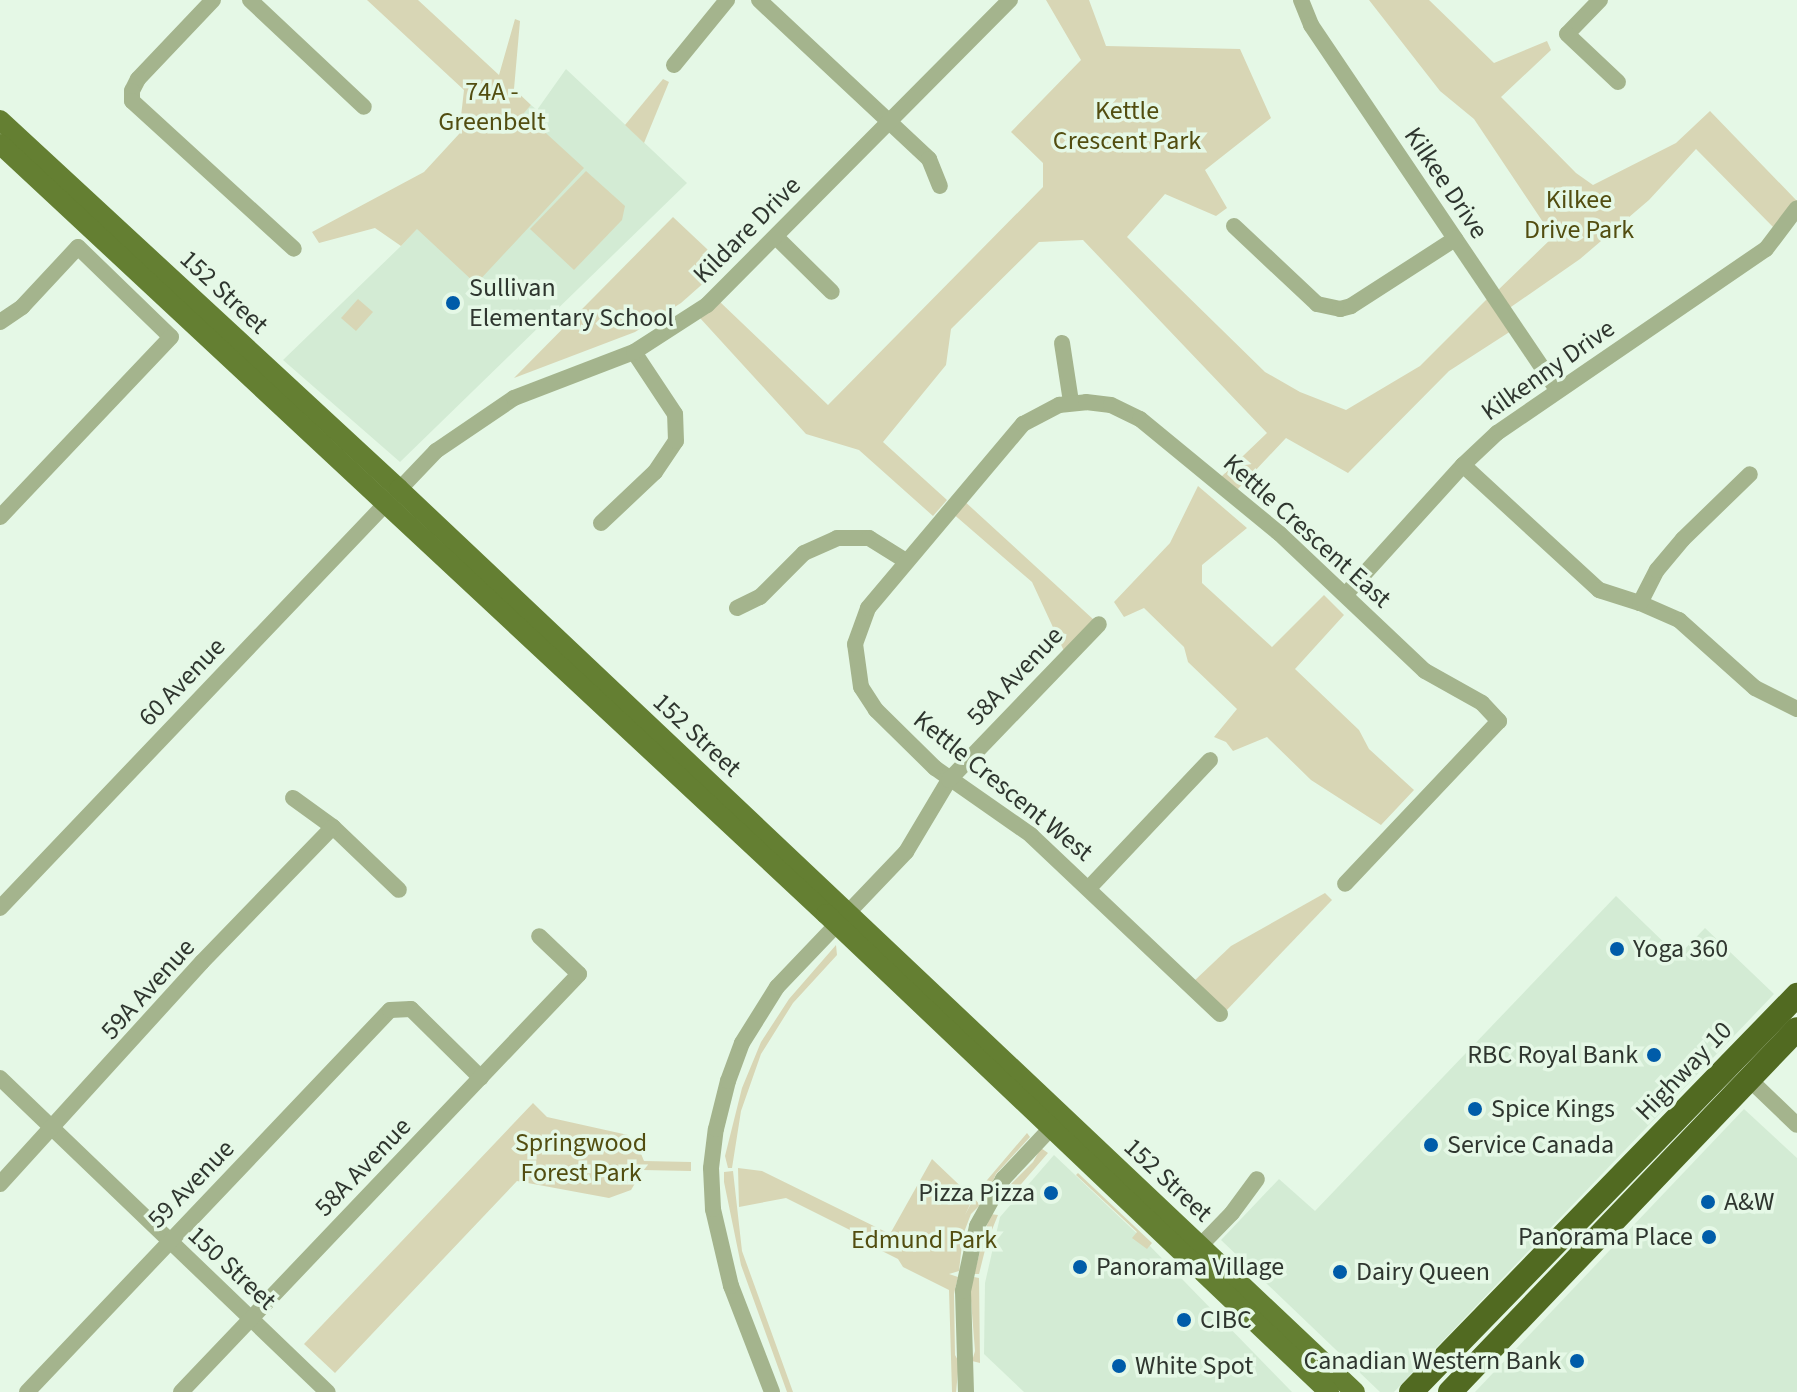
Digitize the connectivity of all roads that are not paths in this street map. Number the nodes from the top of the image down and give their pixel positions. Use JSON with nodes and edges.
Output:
{"nodes":[{"id":1,"x":213,"y":0,"type":"edge"},
{"id":2,"x":250,"y":0,"type":"edge"},
{"id":3,"x":727,"y":0,"type":"edge"},
{"id":4,"x":759,"y":0,"type":"edge"},
{"id":5,"x":1010,"y":0,"type":"edge"},
{"id":6,"x":1301,"y":0,"type":"edge"},
{"id":7,"x":1600,"y":0,"type":"edge"},
{"id":8,"x":674,"y":65,"type":"dead end"},
{"id":9,"x":1618,"y":82,"type":"dead end"},
{"id":10,"x":364,"y":107,"type":"dead end"},
{"id":11,"x":887,"y":120,"type":"junction"},
{"id":12,"x":2,"y":130,"type":"edge"},
{"id":13,"x":940,"y":186,"type":"dead end"},
{"id":14,"x":1794,"y":220,"type":"edge"},
{"id":15,"x":1234,"y":226,"type":"dead end"},
{"id":16,"x":776,"y":237,"type":"junction"},
{"id":17,"x":1455,"y":239,"type":"junction"},
{"id":18,"x":294,"y":249,"type":"dead end"},
{"id":19,"x":832,"y":292,"type":"dead end"},
{"id":20,"x":0,"y":322,"type":"edge"},
{"id":21,"x":1062,"y":343,"type":"dead end"},
{"id":22,"x":634,"y":352,"type":"junction"},
{"id":23,"x":1557,"y":390,"type":"junction"},
{"id":24,"x":1071,"y":402,"type":"junction"},
{"id":25,"x":1463,"y":465,"type":"junction"},
{"id":26,"x":1750,"y":474,"type":"dead end"},
{"id":27,"x":393,"y":495,"type":"junction"},
{"id":28,"x":0,"y":517,"type":"edge"},
{"id":29,"x":601,"y":523,"type":"dead end"},
{"id":30,"x":906,"y":561,"type":"junction"},
{"id":31,"x":1346,"y":594,"type":"junction"},
{"id":32,"x":1640,"y":603,"type":"junction"},
{"id":33,"x":737,"y":608,"type":"dead end"},
{"id":34,"x":1099,"y":624,"type":"dead end"},
{"id":35,"x":1797,"y":709,"type":"edge"},
{"id":36,"x":1210,"y":760,"type":"dead end"},
{"id":37,"x":949,"y":780,"type":"junction"},
{"id":38,"x":293,"y":798,"type":"dead end"},
{"id":39,"x":333,"y":827,"type":"junction"},
{"id":40,"x":1345,"y":884,"type":"dead end"},
{"id":41,"x":1089,"y":888,"type":"junction"},
{"id":42,"x":399,"y":890,"type":"dead end"},
{"id":43,"x":0,"y":908,"type":"edge"},
{"id":44,"x":843,"y":918,"type":"junction"},
{"id":45,"x":539,"y":936,"type":"dead end"},
{"id":46,"x":1797,"y":995,"type":"edge"},
{"id":47,"x":1220,"y":1014,"type":"dead end"},
{"id":48,"x":1797,"y":1029,"type":"edge"},
{"id":49,"x":1743,"y":1050,"type":"junction"},
{"id":50,"x":0,"y":1078,"type":"edge"},
{"id":51,"x":481,"y":1078,"type":"junction"},
{"id":52,"x":1749,"y":1079,"type":"junction"},
{"id":53,"x":1725,"y":1105,"type":"junction"},
{"id":54,"x":1797,"y":1125,"type":"edge"},
{"id":55,"x":1051,"y":1128,"type":"junction"},
{"id":56,"x":51,"y":1129,"type":"junction"},
{"id":57,"x":1084,"y":1136,"type":"junction"},
{"id":58,"x":1257,"y":1179,"type":"dead end"},
{"id":59,"x":0,"y":1184,"type":"edge"},
{"id":60,"x":1238,"y":1201,"type":"junction"},
{"id":61,"x":1183,"y":1229,"type":"junction"},
{"id":62,"x":168,"y":1242,"type":"junction"},
{"id":63,"x":1192,"y":1250,"type":"junction"},
{"id":64,"x":251,"y":1319,"type":"junction"},
{"id":65,"x":27,"y":1392,"type":"edge"},
{"id":66,"x":181,"y":1392,"type":"edge"},
{"id":67,"x":328,"y":1392,"type":"edge"},
{"id":68,"x":772,"y":1392,"type":"edge"},
{"id":69,"x":966,"y":1392,"type":"edge"},
{"id":70,"x":1329,"y":1392,"type":"edge"},
{"id":71,"x":1355,"y":1392,"type":"edge"},
{"id":72,"x":1411,"y":1392,"type":"edge"},
{"id":73,"x":1450,"y":1392,"type":"edge"}],
"edges":[{"from":1,"to":18,"type":"street"},
{"from":2,"to":10,"type":"street"},
{"from":3,"to":8,"type":"street"},
{"from":4,"to":11,"type":"street"},
{"from":5,"to":11,"type":"street","name":"Kildare Drive"},
{"from":6,"to":17,"type":"street","name":"Kilkee Drive"},
{"from":7,"to":9,"type":"street"},
{"from":11,"to":13,"type":"street"},
{"from":11,"to":16,"type":"street","name":"Kildare Drive"},
{"from":12,"to":27,"type":"main road","name":"152 Street"},
{"from":14,"to":23,"type":"street","name":"Kilkenny Drive"},
{"from":15,"to":17,"type":"street"},
{"from":16,"to":19,"type":"street"},
{"from":16,"to":22,"type":"street","name":"Kildare Drive"},
{"from":17,"to":23,"type":"street","name":"Kilkee Drive"},
{"from":20,"to":28,"type":"street"},
{"from":21,"to":24,"type":"street"},
{"from":22,"to":27,"type":"street","name":"Kildare Drive"},
{"from":22,"to":29,"type":"street"},
{"from":23,"to":25,"type":"street","name":"Kilkenny Drive"},
{"from":24,"to":30,"type":"street"},
{"from":24,"to":31,"type":"street","name":"Kettle Crescent East"},
{"from":25,"to":31,"type":"street","name":"Kilkenny Drive"},
{"from":25,"to":32,"type":"street"},
{"from":26,"to":32,"type":"street"},
{"from":27,"to":43,"type":"street","name":"60 Avenue"},
{"from":27,"to":44,"type":"main road","name":"152 Street"},
{"from":30,"to":33,"type":"street"},
{"from":30,"to":37,"type":"street","name":"Kettle Crescent West"},
{"from":31,"to":40,"type":"street","name":"Kettle Crescent East"},
{"from":32,"to":35,"type":"street"},
{"from":34,"to":37,"type":"street","name":"58A Avenue"},
{"from":36,"to":41,"type":"street"},
{"from":37,"to":41,"type":"street","name":"Kettle Crescent West"},
{"from":37,"to":44,"type":"street","name":"58A Avenue"},
{"from":38,"to":39,"type":"street"},
{"from":39,"to":42,"type":"street"},
{"from":39,"to":56,"type":"street","name":"59A Avenue"},
{"from":41,"to":47,"type":"street","name":"Kettle Crescent West"},
{"from":44,"to":55,"type":"main road","name":"152 Street"},
{"from":44,"to":57,"type":"main road","name":"152 Street"},
{"from":44,"to":68,"type":"street","name":"58A Avenue"},
{"from":45,"to":51,"type":"street","name":"58A Avenue"},
{"from":46,"to":49,"type":"highway","name":"Highway 10"},
{"from":48,"to":52,"type":"highway","name":"Highway 10"},
{"from":49,"to":52,"type":"highway"},
{"from":49,"to":53,"type":"highway"},
{"from":49,"to":72,"type":"highway","name":"Highway 10"},
{"from":50,"to":56,"type":"street","name":"150 Street"},
{"from":51,"to":62,"type":"street","name":"59 Avenue"},
{"from":51,"to":64,"type":"street","name":"58A Avenue"},
{"from":52,"to":53,"type":"highway","name":"Highway 10"},
{"from":52,"to":54,"type":"street"},
{"from":53,"to":73,"type":"highway","name":"Highway 10"},
{"from":55,"to":57,"type":"main road"},
{"from":55,"to":63,"type":"main road","name":"152 Street"},
{"from":55,"to":69,"type":"street"},
{"from":56,"to":59,"type":"street","name":"59A Avenue"},
{"from":56,"to":62,"type":"street","name":"150 Street"},
{"from":57,"to":61,"type":"main road","name":"152 Street"},
{"from":58,"to":60,"type":"street"},
{"from":60,"to":61,"type":"street"},
{"from":60,"to":63,"type":"street"},
{"from":61,"to":63,"type":"main road","name":"152 Street"},
{"from":62,"to":64,"type":"street","name":"150 Street"},
{"from":62,"to":65,"type":"street","name":"59 Avenue"},
{"from":63,"to":70,"type":"main road","name":"152 Street"},
{"from":63,"to":71,"type":"main road","name":"152 Street"},
{"from":64,"to":66,"type":"street","name":"58A Avenue"},
{"from":64,"to":67,"type":"street","name":"150 Street"}]}
